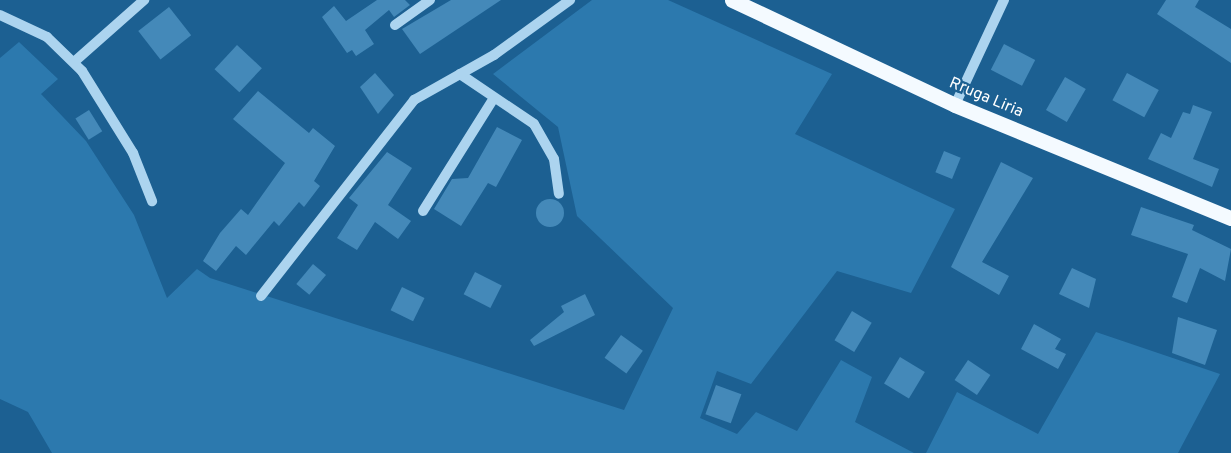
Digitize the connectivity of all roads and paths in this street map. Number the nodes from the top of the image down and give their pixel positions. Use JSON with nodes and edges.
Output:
{"nodes":[{"id":1,"x":144,"y":0,"type":"edge"},
{"id":2,"x":430,"y":0,"type":"edge"},
{"id":3,"x":570,"y":0,"type":"edge"},
{"id":4,"x":732,"y":0,"type":"edge"},
{"id":5,"x":1004,"y":0,"type":"edge"},
{"id":6,"x":0,"y":15,"type":"edge"},
{"id":7,"x":395,"y":25,"type":"dead end"},
{"id":8,"x":74,"y":62,"type":"junction"},
{"id":9,"x":460,"y":74,"type":"junction"},
{"id":10,"x":494,"y":98,"type":"junction"},
{"id":11,"x":955,"y":105,"type":"junction"},
{"id":12,"x":559,"y":194,"type":"dead end"},
{"id":13,"x":152,"y":201,"type":"dead end"},
{"id":14,"x":423,"y":211,"type":"dead end"},
{"id":15,"x":1231,"y":218,"type":"edge"},
{"id":16,"x":261,"y":296,"type":"dead end"}],
"edges":[{"from":1,"to":8,"type":"street"},
{"from":2,"to":7,"type":"street"},
{"from":3,"to":9,"type":"street"},
{"from":4,"to":11,"type":"main road","name":"Rruga Liria"},
{"from":5,"to":11,"type":"street"},
{"from":6,"to":8,"type":"street"},
{"from":8,"to":13,"type":"street"},
{"from":9,"to":10,"type":"street"},
{"from":9,"to":16,"type":"street"},
{"from":10,"to":12,"type":"street"},
{"from":10,"to":14,"type":"street"},
{"from":11,"to":15,"type":"main road","name":"Rruga Liria"}]}
